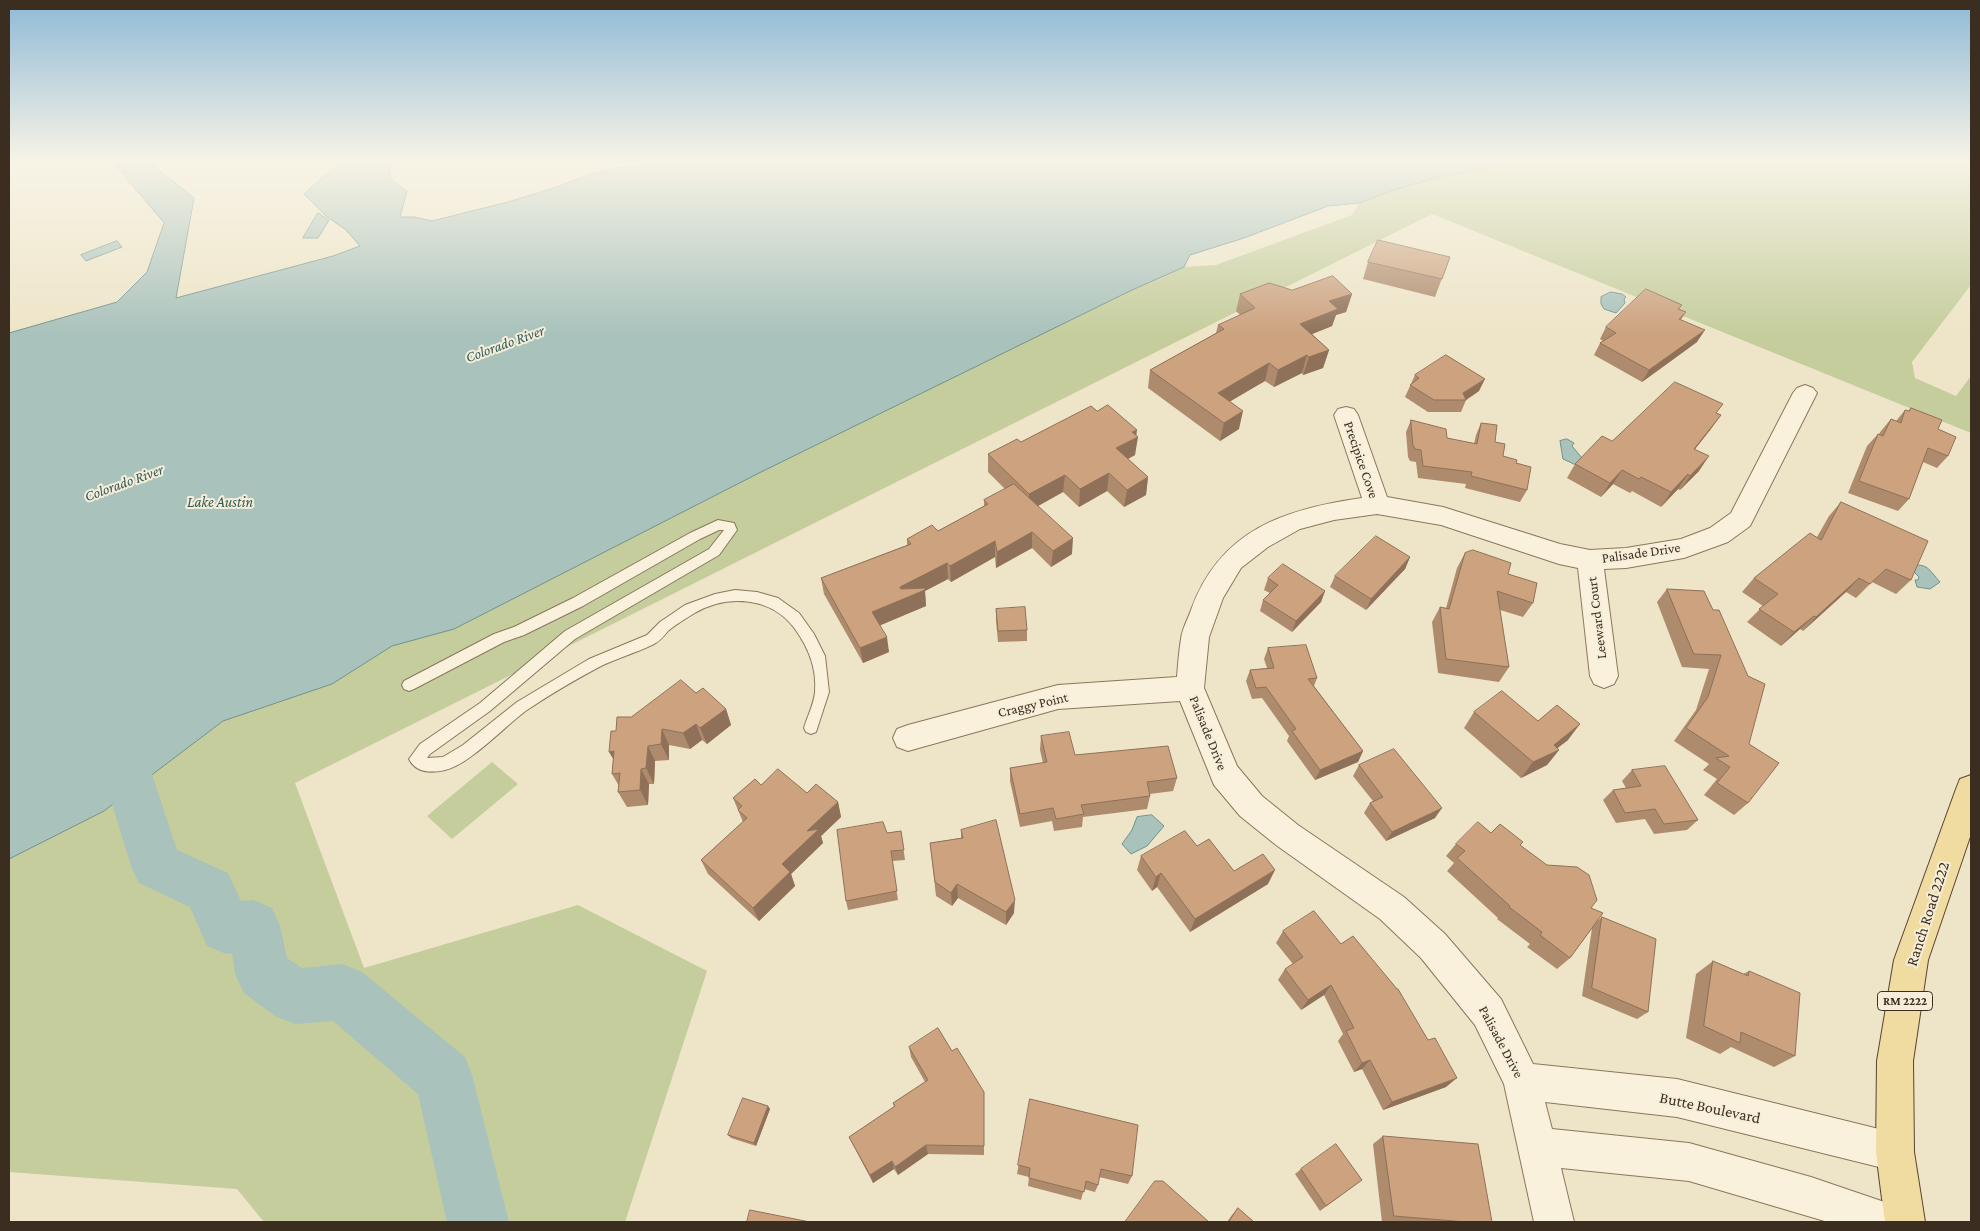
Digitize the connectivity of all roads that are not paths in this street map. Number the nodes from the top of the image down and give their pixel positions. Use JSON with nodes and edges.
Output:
{"nodes":[{"id":1,"x":1805,"y":393,"type":"dead end"},
{"id":2,"x":1346,"y":415,"type":"dead end"},
{"id":3,"x":1377,"y":505,"type":"junction"},
{"id":4,"x":1590,"y":560,"type":"junction"},
{"id":5,"x":1604,"y":676,"type":"dead end"},
{"id":6,"x":409,"y":685,"type":"dead end"},
{"id":7,"x":1190,"y":688,"type":"junction"},
{"id":8,"x":811,"y":728,"type":"dead end"},
{"id":9,"x":908,"y":738,"type":"dead end"},
{"id":10,"x":1971,"y":790,"type":"edge"},
{"id":11,"x":1522,"y":1081,"type":"junction"},
{"id":12,"x":1537,"y":1147,"type":"junction"},
{"id":13,"x":1895,"y":1152,"type":"junction"},
{"id":14,"x":1554,"y":1222,"type":"edge"},
{"id":15,"x":1888,"y":1222,"type":"edge"},
{"id":16,"x":1905,"y":1222,"type":"edge"}],
"edges":[{"from":1,"to":4,"type":"street","name":"Palisade Drive"},
{"from":2,"to":3,"type":"street","name":"Precipice Cove"},
{"from":3,"to":4,"type":"street","name":"Palisade Drive"},
{"from":3,"to":7,"type":"street","name":"Palisade Drive"},
{"from":4,"to":5,"type":"street","name":"Leeward Court"},
{"from":6,"to":8,"type":"lane"},
{"from":7,"to":9,"type":"street","name":"Craggy Point"},
{"from":7,"to":11,"type":"street","name":"Palisade Drive"},
{"from":10,"to":13,"type":"main road","name":"Ranch Road 2222","number":"RM 2222"},
{"from":11,"to":12,"type":"street","name":"Palisade Drive"},
{"from":11,"to":13,"type":"street","name":"Butte Boulevard"},
{"from":12,"to":14,"type":"street","name":"Palisade Drive"},
{"from":12,"to":15,"type":"street"},
{"from":13,"to":16,"type":"main road","name":"Ranch Road 2222","number":"RM 2222"}]}
